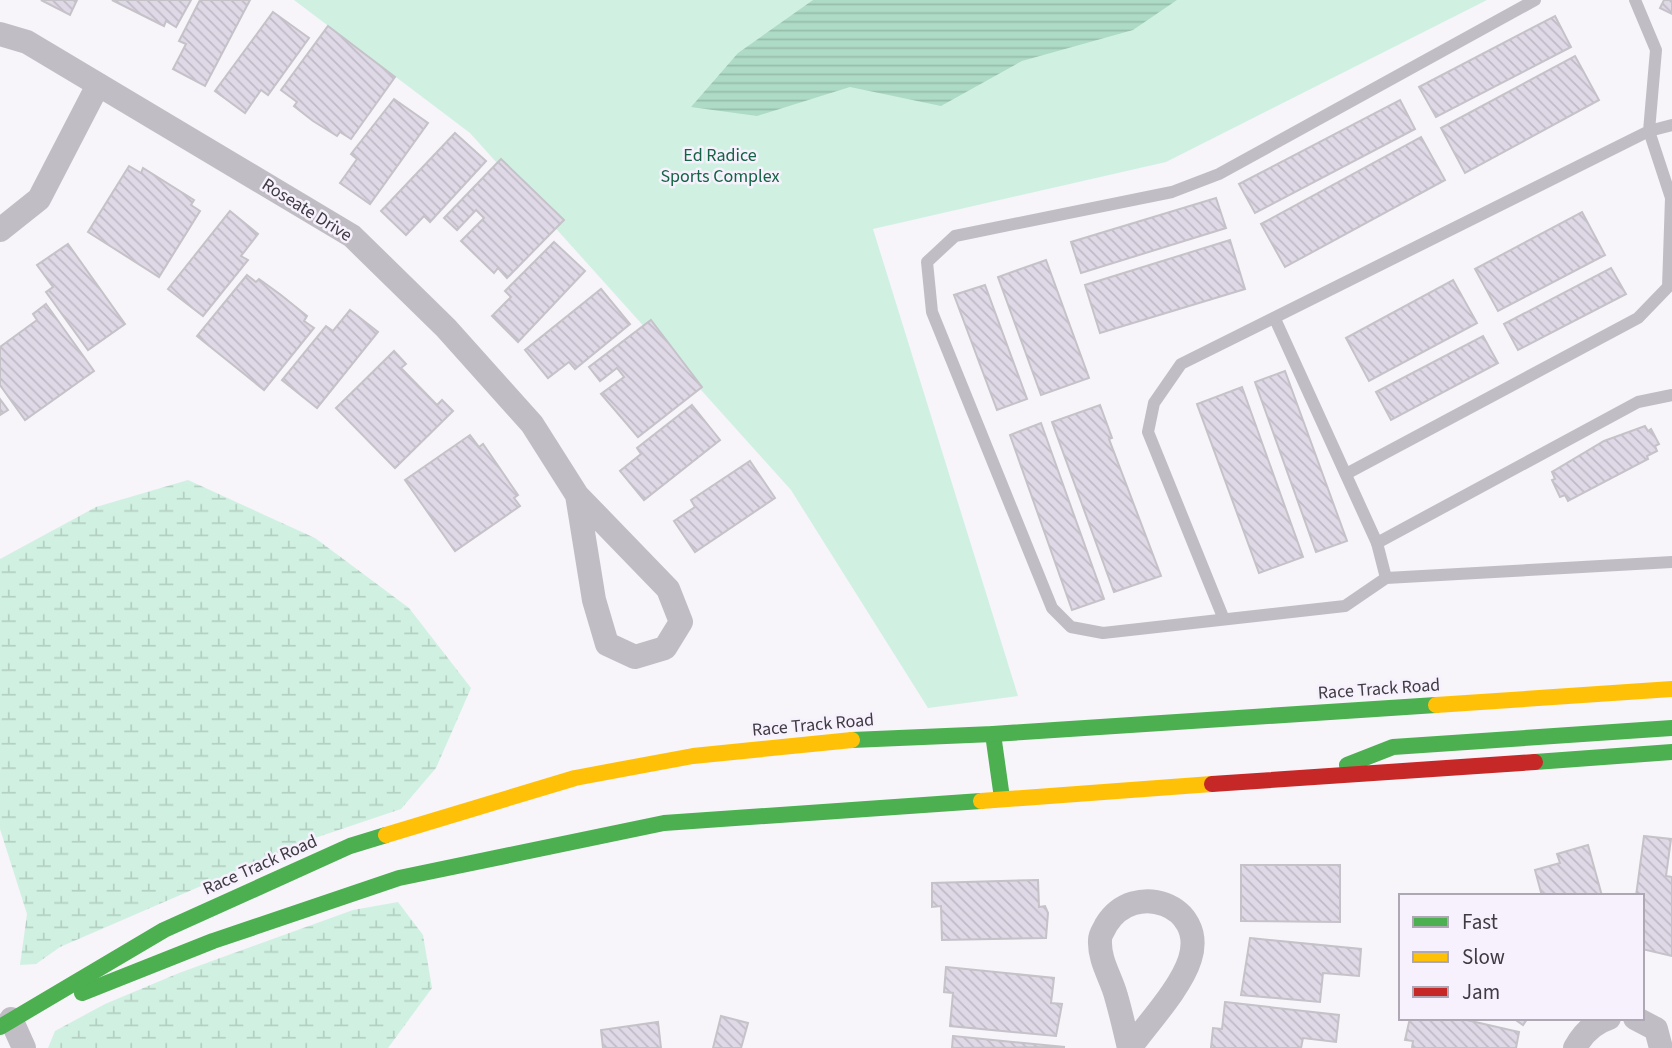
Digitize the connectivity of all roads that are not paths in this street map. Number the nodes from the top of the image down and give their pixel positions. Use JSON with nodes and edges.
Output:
{"nodes":[{"id":1,"x":1535,"y":0,"type":"edge"},
{"id":2,"x":1635,"y":0,"type":"edge"},
{"id":3,"x":0,"y":34,"type":"edge"},
{"id":4,"x":99,"y":85,"type":"junction"},
{"id":5,"x":1672,"y":125,"type":"edge"},
{"id":6,"x":1649,"y":131,"type":"junction"},
{"id":7,"x":0,"y":230,"type":"edge"},
{"id":8,"x":1275,"y":319,"type":"junction"},
{"id":9,"x":1672,"y":395,"type":"edge"},
{"id":10,"x":1346,"y":474,"type":"junction"},
{"id":11,"x":577,"y":495,"type":"junction"},
{"id":12,"x":1377,"y":543,"type":"junction"},
{"id":13,"x":1672,"y":562,"type":"edge"},
{"id":14,"x":1386,"y":578,"type":"junction"},
{"id":15,"x":1223,"y":617,"type":"junction"},
{"id":16,"x":1672,"y":689,"type":"edge"},
{"id":17,"x":1672,"y":728,"type":"edge"},
{"id":18,"x":993,"y":734,"type":"junction"},
{"id":19,"x":1672,"y":752,"type":"edge"},
{"id":20,"x":1319,"y":777,"type":"junction"},
{"id":21,"x":1002,"y":799,"type":"junction"},
{"id":22,"x":4,"y":1020,"type":"edge"},
{"id":23,"x":1604,"y":1020,"type":"edge"},
{"id":24,"x":1638,"y":1020,"type":"edge"},
{"id":25,"x":24,"y":1048,"type":"edge"},
{"id":26,"x":1129,"y":1048,"type":"edge"},
{"id":27,"x":1575,"y":1048,"type":"edge"},
{"id":28,"x":1661,"y":1048,"type":"edge"}],
"edges":[{"from":1,"to":15,"type":"lane"},
{"from":2,"to":6,"type":"lane"},
{"from":3,"to":4,"type":"street","name":"Roseate Drive"},
{"from":4,"to":7,"type":"street"},
{"from":4,"to":11,"type":"street","name":"Roseate Drive"},
{"from":5,"to":6,"type":"lane"},
{"from":6,"to":8,"type":"lane"},
{"from":6,"to":10,"type":"lane"},
{"from":8,"to":10,"type":"lane"},
{"from":8,"to":15,"type":"lane"},
{"from":9,"to":12,"type":"lane"},
{"from":10,"to":12,"type":"lane"},
{"from":11,"to":11,"type":"street","name":"Roseate Drive"},
{"from":12,"to":14,"type":"lane"},
{"from":13,"to":14,"type":"lane"},
{"from":14,"to":15,"type":"lane"},
{"from":16,"to":18,"type":"main road","name":"Race Track Road"},
{"from":17,"to":20,"type":"main road"},
{"from":18,"to":21,"type":"main road"},
{"from":18,"to":22,"type":"main road","name":"Race Track Road"},
{"from":19,"to":20,"type":"main road"},
{"from":20,"to":21,"type":"main road"},
{"from":21,"to":22,"type":"main road"},
{"from":22,"to":25,"type":"street"},
{"from":23,"to":27,"type":"street"},
{"from":24,"to":28,"type":"street"},
{"from":26,"to":26,"type":"street"}]}
